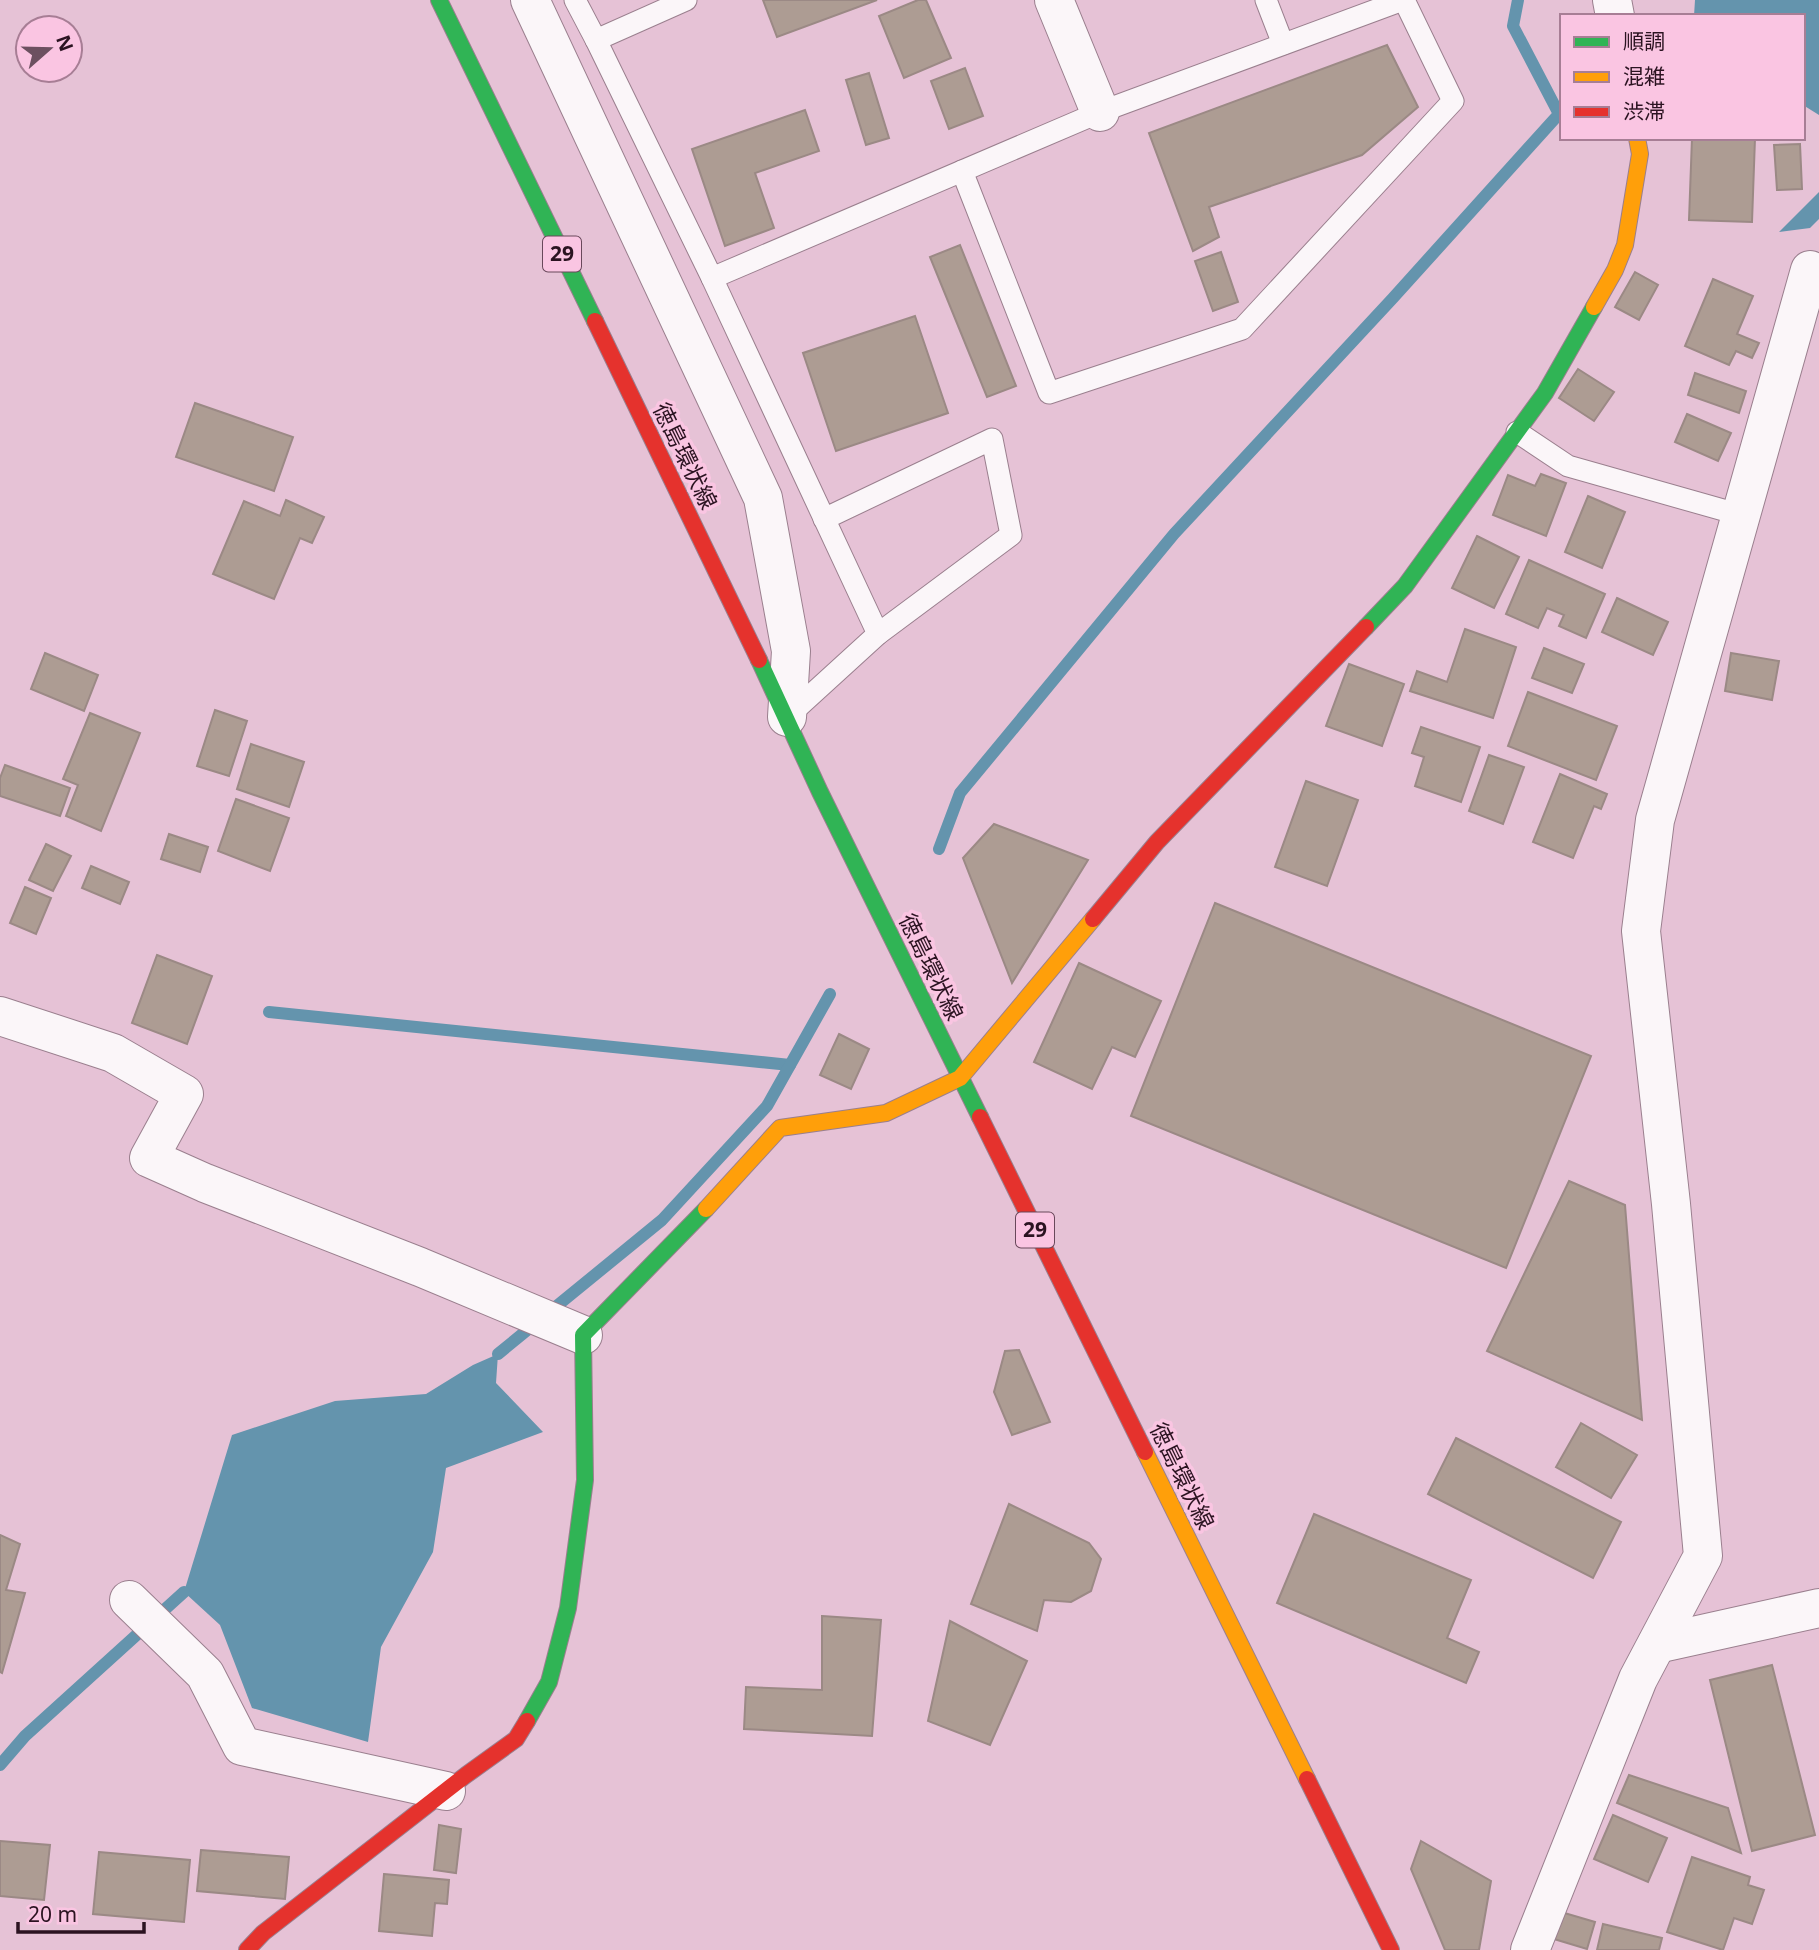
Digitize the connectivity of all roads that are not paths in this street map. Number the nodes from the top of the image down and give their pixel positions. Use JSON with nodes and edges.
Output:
{"nodes":[{"id":1,"x":439,"y":0,"type":"edge"},
{"id":2,"x":530,"y":0,"type":"edge"},
{"id":3,"x":575,"y":0,"type":"edge"},
{"id":4,"x":686,"y":0,"type":"edge"},
{"id":5,"x":1054,"y":0,"type":"edge"},
{"id":6,"x":1266,"y":0,"type":"edge"},
{"id":7,"x":1404,"y":0,"type":"edge"},
{"id":8,"x":596,"y":40,"type":"junction"},
{"id":9,"x":1283,"y":44,"type":"junction"},
{"id":10,"x":1100,"y":112,"type":"junction"},
{"id":11,"x":1637,"y":140,"type":"edge"},
{"id":12,"x":962,"y":170,"type":"junction"},
{"id":13,"x":1810,"y":270,"type":"dead end"},
{"id":14,"x":712,"y":278,"type":"junction"},
{"id":15,"x":1517,"y":432,"type":"junction"},
{"id":16,"x":1741,"y":515,"type":"junction"},
{"id":17,"x":824,"y":519,"type":"junction"},
{"id":18,"x":878,"y":634,"type":"junction"},
{"id":19,"x":787,"y":717,"type":"junction"},
{"id":20,"x":0,"y":1016,"type":"edge"},
{"id":21,"x":960,"y":1078,"type":"junction"},
{"id":22,"x":583,"y":1335,"type":"junction"},
{"id":23,"x":129,"y":1600,"type":"dead end"},
{"id":24,"x":1819,"y":1608,"type":"edge"},
{"id":25,"x":1657,"y":1644,"type":"junction"},
{"id":26,"x":446,"y":1791,"type":"junction"},
{"id":27,"x":247,"y":1950,"type":"edge"},
{"id":28,"x":1391,"y":1950,"type":"edge"},
{"id":29,"x":1530,"y":1950,"type":"edge"}],
"edges":[{"from":1,"to":19,"type":"street","name":"徳島環状線","number":"29"},
{"from":2,"to":19,"type":"street"},
{"from":3,"to":8,"type":"lane"},
{"from":4,"to":8,"type":"lane"},
{"from":5,"to":10,"type":"street"},
{"from":6,"to":9,"type":"lane"},
{"from":7,"to":9,"type":"lane"},
{"from":7,"to":12,"type":"lane"},
{"from":8,"to":14,"type":"lane"},
{"from":9,"to":10,"type":"lane"},
{"from":10,"to":12,"type":"lane"},
{"from":11,"to":15,"type":"street"},
{"from":12,"to":14,"type":"lane"},
{"from":13,"to":16,"type":"street"},
{"from":14,"to":17,"type":"lane"},
{"from":15,"to":16,"type":"lane"},
{"from":15,"to":21,"type":"street"},
{"from":16,"to":25,"type":"street"},
{"from":17,"to":18,"type":"lane"},
{"from":17,"to":18,"type":"lane"},
{"from":18,"to":19,"type":"lane"},
{"from":19,"to":21,"type":"street","name":"徳島環状線","number":"29"},
{"from":20,"to":22,"type":"street"},
{"from":21,"to":22,"type":"street"},
{"from":21,"to":28,"type":"street","name":"徳島環状線","number":"29"},
{"from":22,"to":26,"type":"street"},
{"from":23,"to":26,"type":"street"},
{"from":24,"to":25,"type":"street"},
{"from":25,"to":29,"type":"street"},
{"from":26,"to":27,"type":"street"}]}
